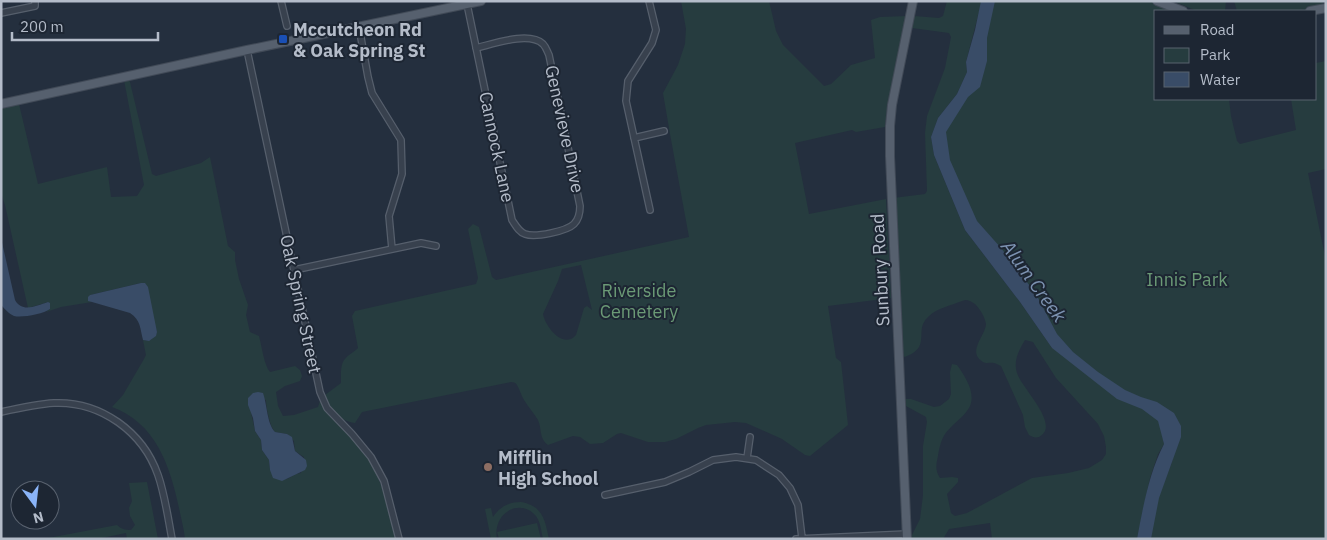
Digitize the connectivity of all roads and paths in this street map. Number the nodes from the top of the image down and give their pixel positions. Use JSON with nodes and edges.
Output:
{"nodes":[{"id":1,"x":281,"y":1,"type":"edge"},
{"id":2,"x":481,"y":1,"type":"edge"},
{"id":3,"x":649,"y":1,"type":"edge"},
{"id":4,"x":913,"y":1,"type":"edge"},
{"id":5,"x":1157,"y":1,"type":"edge"},
{"id":6,"x":35,"y":3,"type":"edge"},
{"id":7,"x":467,"y":4,"type":"junction"},
{"id":8,"x":1180,"y":10,"type":"edge"},
{"id":9,"x":1,"y":13,"type":"edge"},
{"id":10,"x":287,"y":26,"type":"dead end"},
{"id":11,"x":359,"y":26,"type":"junction"},
{"id":12,"x":476,"y":48,"type":"junction"},
{"id":13,"x":247,"y":50,"type":"junction"},
{"id":14,"x":1,"y":104,"type":"edge"},
{"id":15,"x":664,"y":131,"type":"dead end"},
{"id":16,"x":634,"y":138,"type":"junction"},
{"id":17,"x":650,"y":210,"type":"dead end"},
{"id":18,"x":574,"y":224,"type":"joint"},
{"id":19,"x":436,"y":246,"type":"dead end"},
{"id":20,"x":392,"y":249,"type":"junction"},
{"id":21,"x":294,"y":270,"type":"junction"},
{"id":22,"x":1,"y":412,"type":"edge"},
{"id":23,"x":750,"y":437,"type":"dead end"},
{"id":24,"x":746,"y":458,"type":"junction"},
{"id":25,"x":605,"y":495,"type":"dead end"},
{"id":26,"x":907,"y":536,"type":"edge"},
{"id":27,"x":802,"y":538,"type":"edge"},
{"id":28,"x":172,"y":539,"type":"edge"},
{"id":29,"x":399,"y":539,"type":"edge"},
{"id":30,"x":796,"y":539,"type":"edge"}],
"edges":[{"from":1,"to":10,"type":"street"},
{"from":2,"to":7,"type":"main road"},
{"from":3,"to":16,"type":"street"},
{"from":4,"to":26,"type":"main road","name":"Sunbury Road"},
{"from":5,"to":8,"type":"main road"},
{"from":6,"to":9,"type":"street"},
{"from":7,"to":11,"type":"main road"},
{"from":7,"to":12,"type":"street","name":"Cannock Lane"},
{"from":11,"to":13,"type":"main road"},
{"from":11,"to":20,"type":"street"},
{"from":12,"to":18,"type":"street","name":"Cannock Lane"},
{"from":12,"to":18,"type":"street","name":"Genevieve Drive"},
{"from":13,"to":14,"type":"main road"},
{"from":13,"to":21,"type":"street","name":"Oak Spring Street"},
{"from":15,"to":16,"type":"street"},
{"from":16,"to":17,"type":"street"},
{"from":19,"to":20,"type":"street"},
{"from":20,"to":21,"type":"street"},
{"from":21,"to":29,"type":"street","name":"Oak Spring Street"},
{"from":22,"to":28,"type":"street"},
{"from":23,"to":24,"type":"street"},
{"from":24,"to":25,"type":"street"},
{"from":24,"to":27,"type":"street"},
{"from":26,"to":27,"type":"street"},
{"from":27,"to":30,"type":"street"}]}
